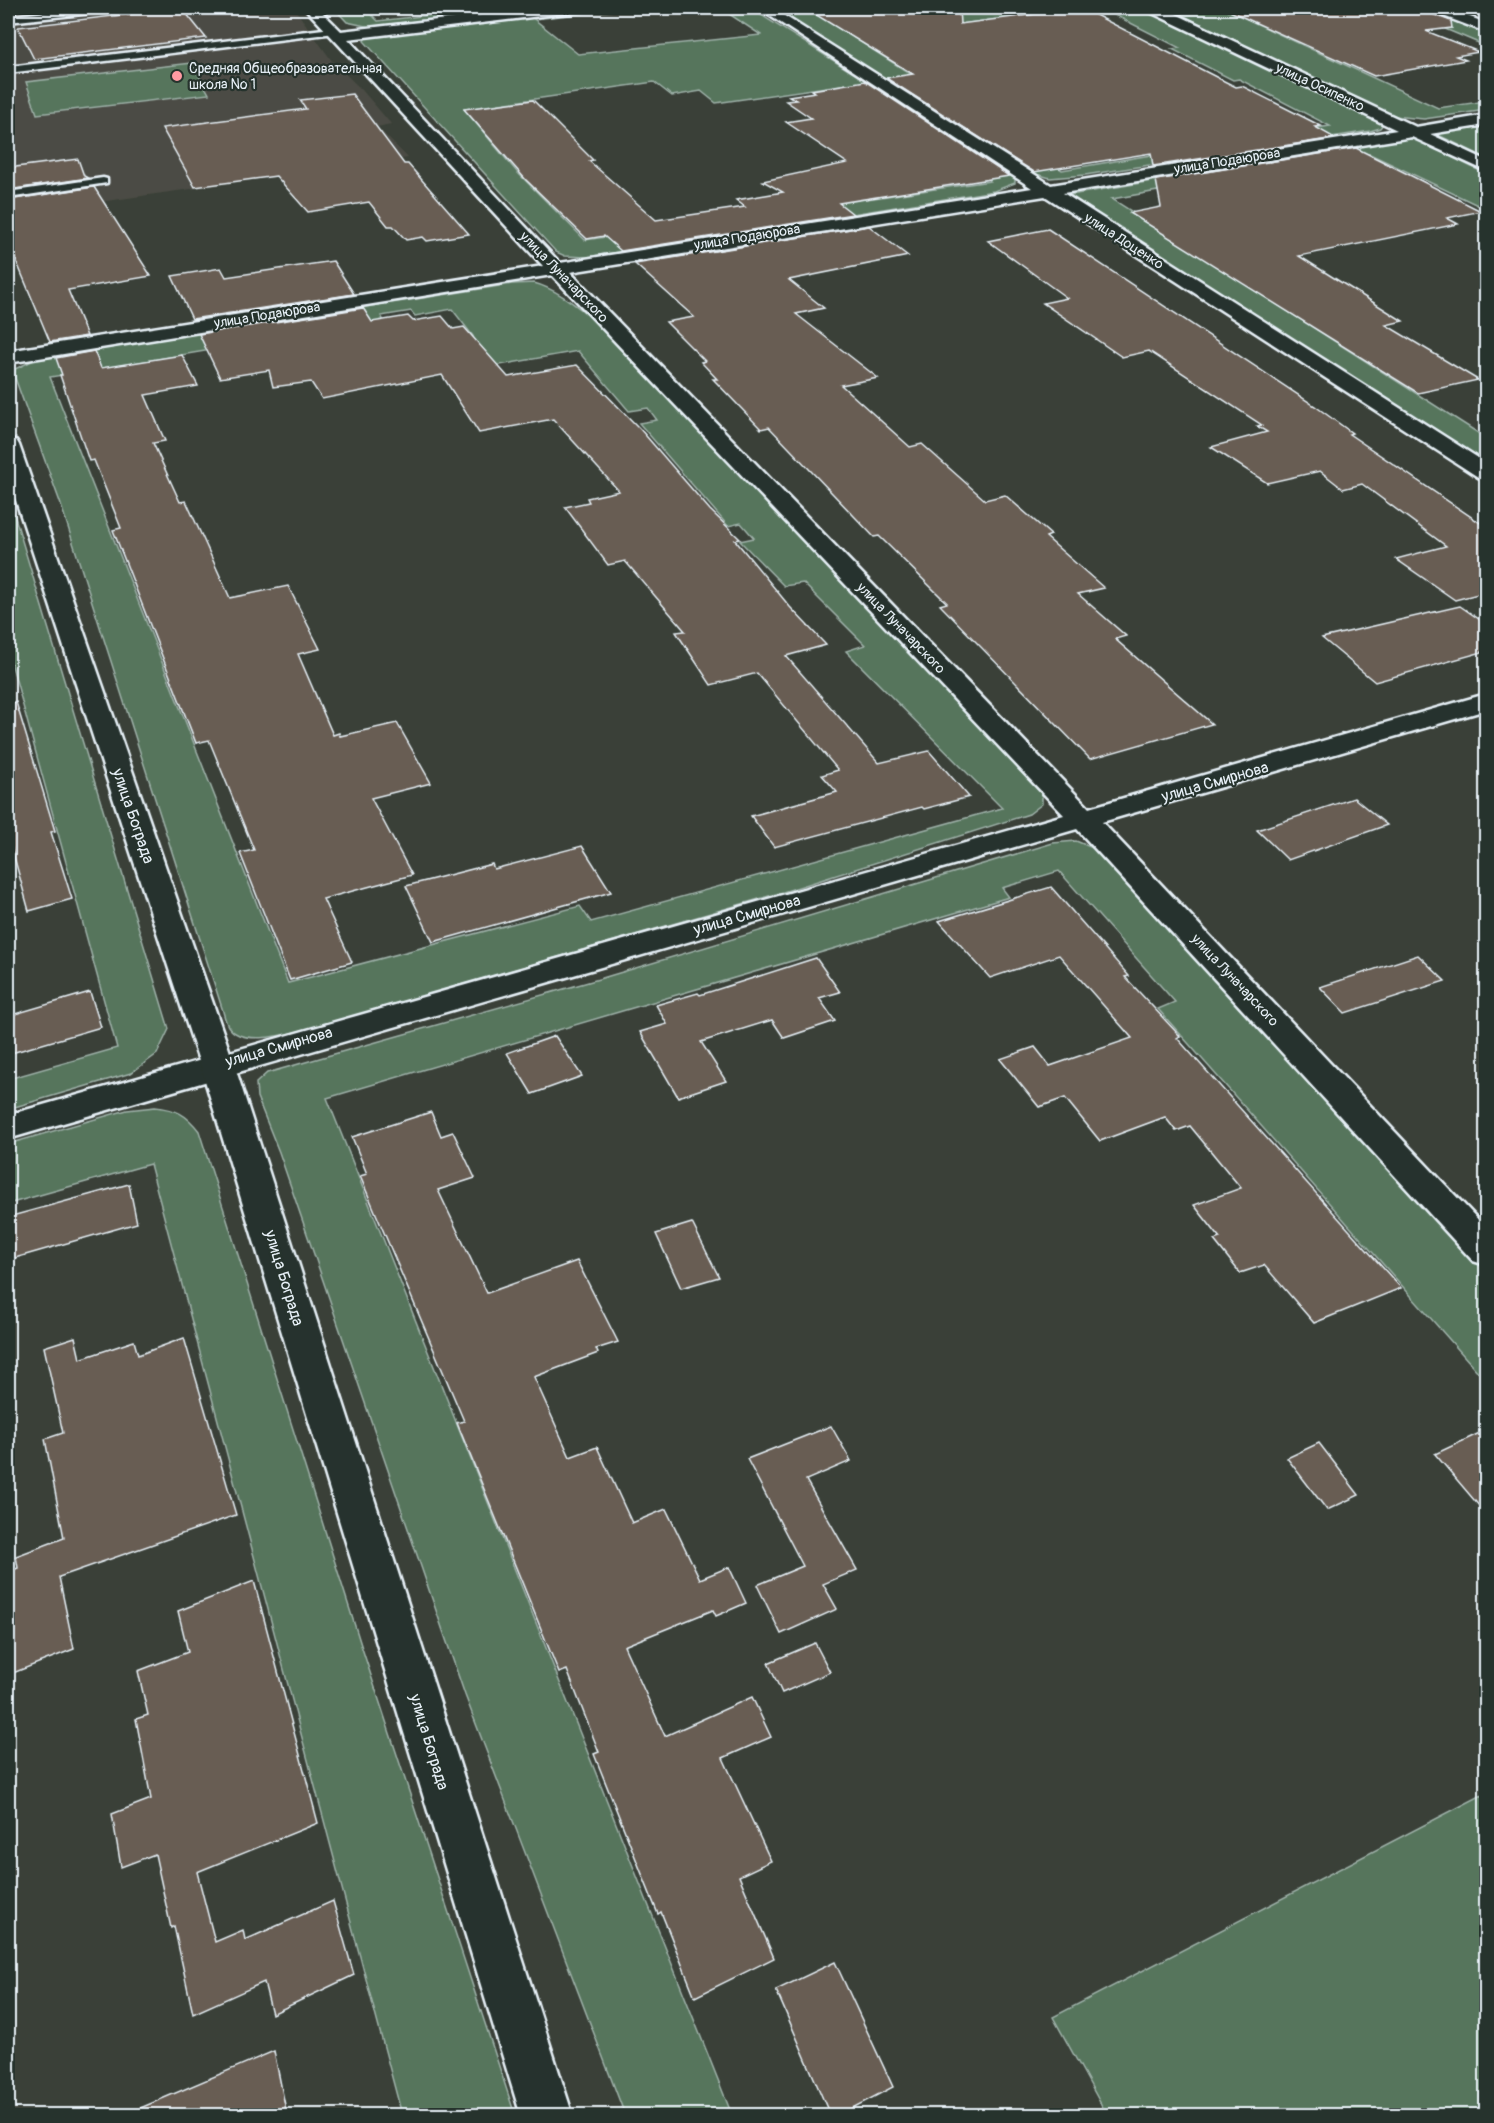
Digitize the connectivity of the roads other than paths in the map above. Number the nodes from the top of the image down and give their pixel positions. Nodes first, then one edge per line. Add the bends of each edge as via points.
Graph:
1 (111, 8) edge
2 (311, 8) edge
3 (573, 8) edge
4 (764, 8) edge
5 (1153, 8) edge
6 (1435, 8) edge
7 (8, 19) edge
8 (1486, 28) edge
9 (334, 33) junction
10 (8, 70) edge
11 (1486, 120) edge
12 (1414, 132) junction
13 (1486, 166) edge
14 (104, 181) dead end
15 (1043, 189) junction
16 (8, 195) edge
17 (555, 268) junction
18 (8, 357) edge
19 (8, 445) edge
20 (1486, 472) edge
21 (1486, 702) edge
22 (1085, 820) junction
23 (217, 1064) junction
24 (8, 1127) edge
25 (1486, 1251) edge
26 (547, 2115) edge

1 - 7 lane
2 - 9 street, улица Луначарского
3 - 9 street
4 - 15 street, улица Доценко
5 - 12 street, улица Осипенко
6 - 8 street
9 - 10 lane
9 - 17 street, улица Луначарского
11 - 12 street, улица Подаюрова
12 - 13 street, улица Осипенко
12 - 15 street, улица Подаюрова
14 - 16 lane
15 - 17 street, улица Подаюрова
15 - 20 street, улица Доценко
17 - 18 street, улица Подаюрова
17 - 22 street, улица Луначарского
19 - 23 street, улица Бограда
21 - 22 street, улица Смирнова
22 - 23 street, улица Смирнова
22 - 25 street, улица Луначарского
23 - 24 street, улица Смирнова
23 - 26 street, улица Бограда

